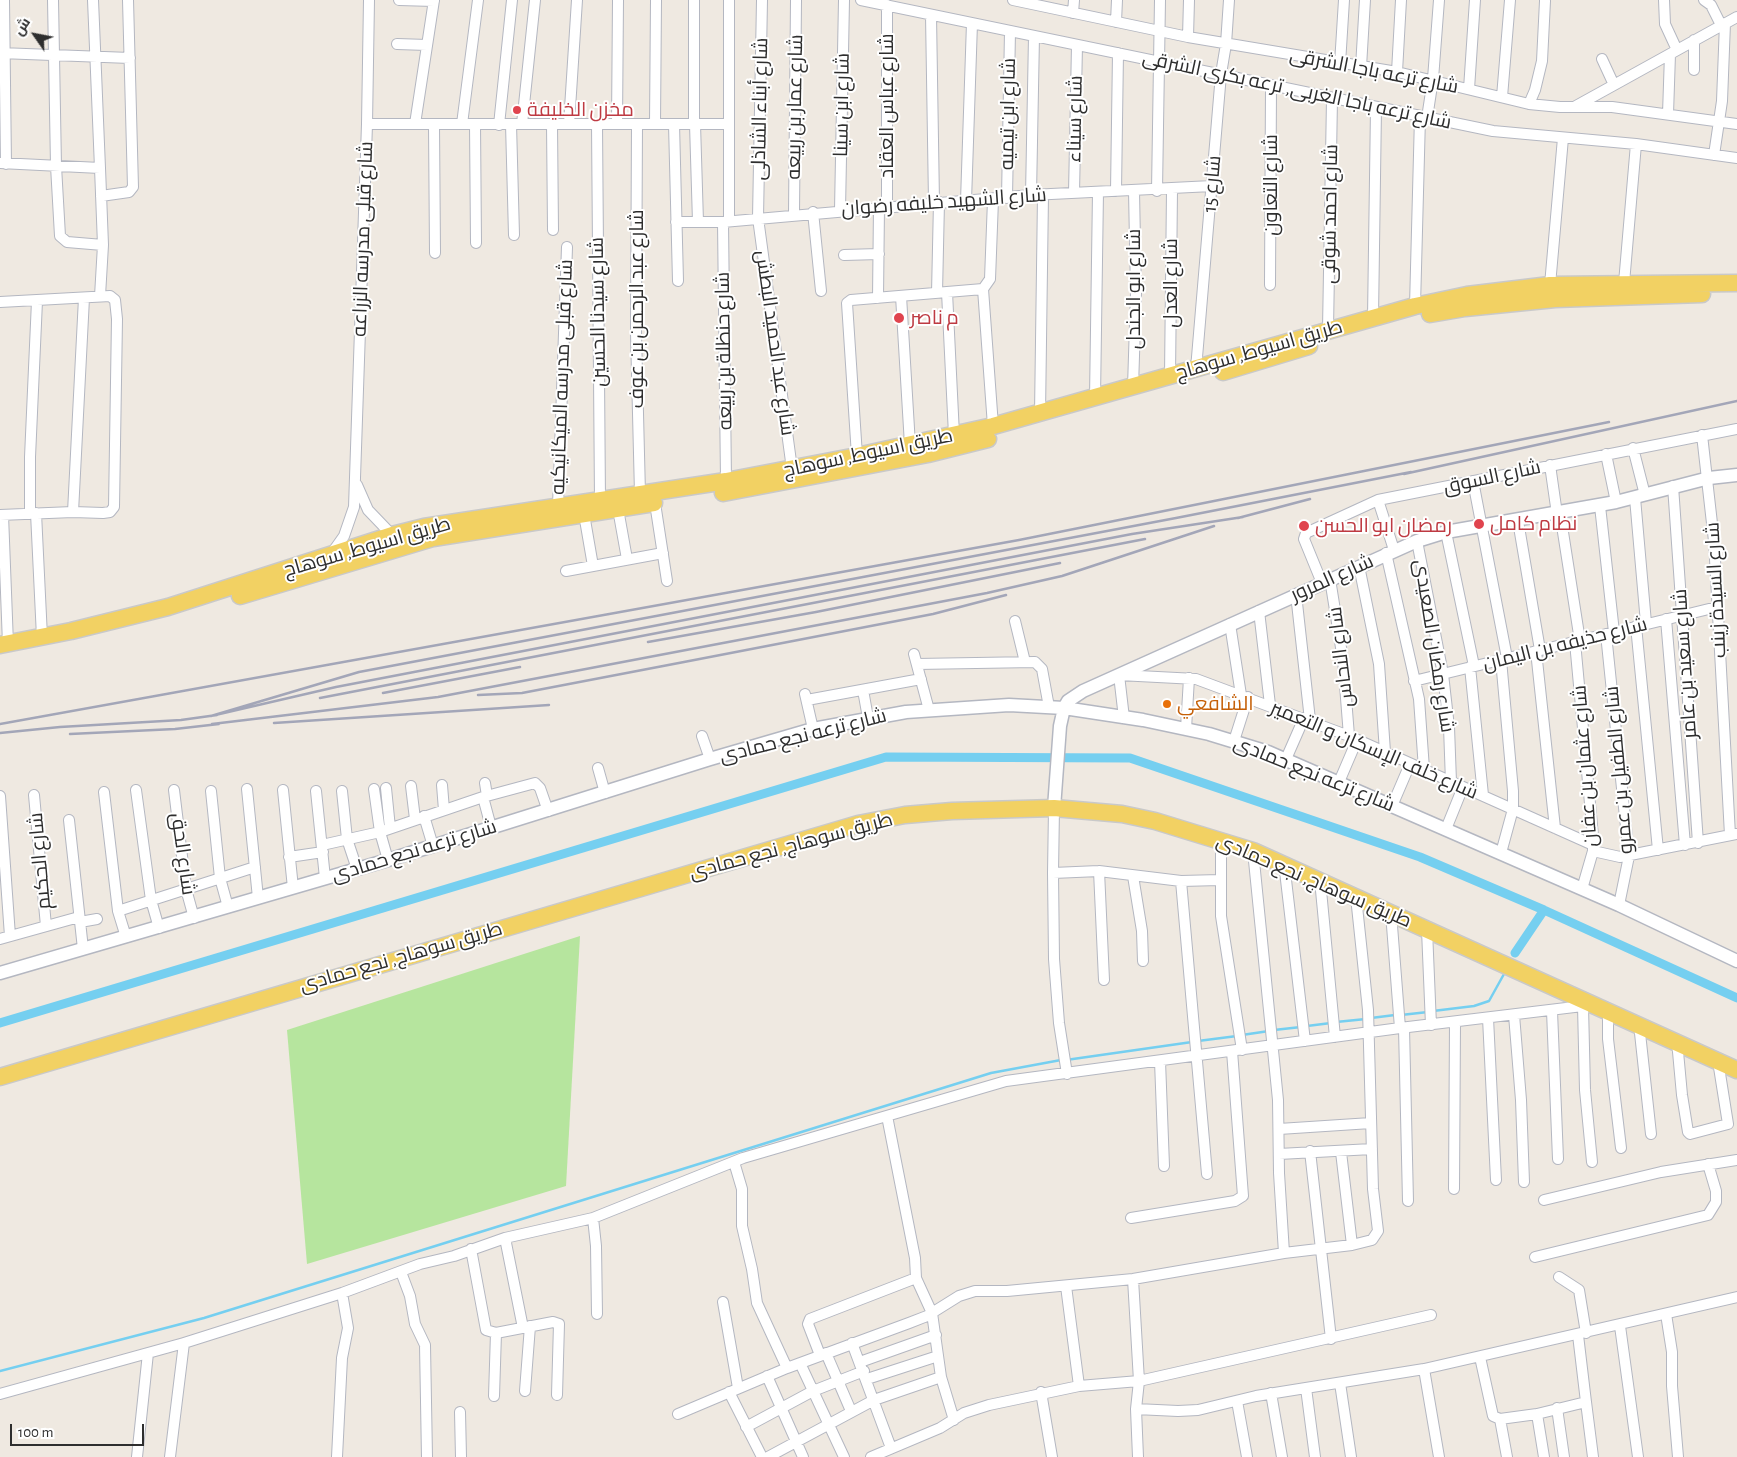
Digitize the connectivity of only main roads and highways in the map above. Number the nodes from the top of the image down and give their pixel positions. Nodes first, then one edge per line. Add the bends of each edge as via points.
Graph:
1 (1737, 283) edge
2 (1540, 291) junction
3 (1737, 294) edge
4 (1505, 297) junction
5 (1285, 347) junction
6 (927, 447) junction
7 (393, 542) junction
8 (3, 648) edge
9 (1737, 1070) edge
10 (0, 1077) edge

1 - 2 main road, طريق اسيوط, سوهاج via 1624,283
2 - 3 main road, طريق اسيوط, سوهاج via 1614,296
2 - 4 main road, طريق اسيوط, سوهاج
4 - 5 main road, طريق اسيوط, سوهاج
4 - 5 main road, طريق اسيوط, سوهاج via 1415,306 1328,329
5 - 6 main road, طريق اسيوط, سوهاج via 1196,368 1040,414 954,435
5 - 6 main road, طريق اسيوط, سوهاج via 1064,419
6 - 7 main road, طريق اسيوط, سوهاج via 763,486
6 - 7 main road, طريق اسيوط, سوهاج via 910,445 726,481 455,521
7 - 8 main road, طريق اسيوط, سوهاج via 331,555 176,605
7 - 8 main road, طريق اسيوط, سوهاج via 151,623
9 - 10 main road, طريق سوهاج, نجع حمادى via 1254,851 1155,821 1105,812 1054,808 952,811 858,824

